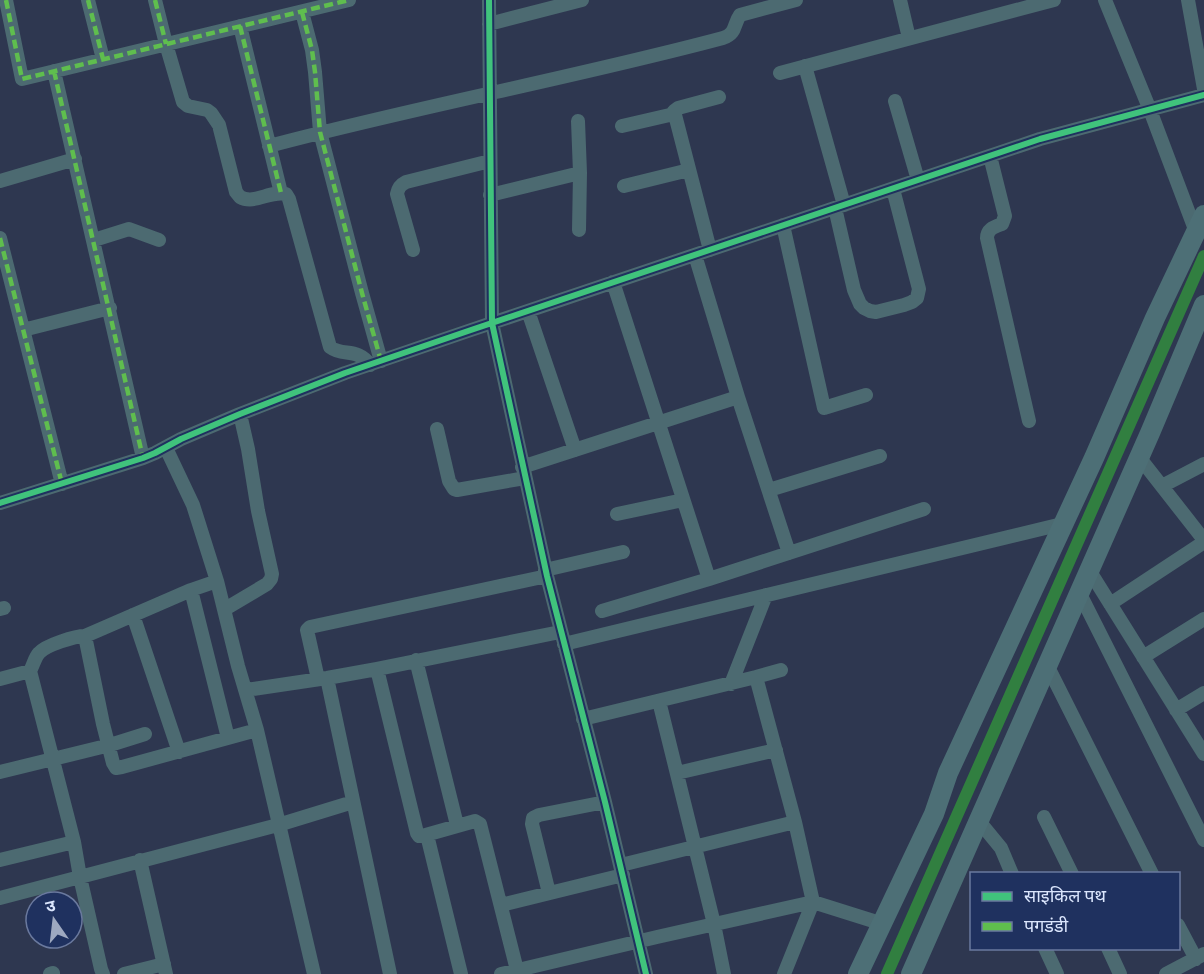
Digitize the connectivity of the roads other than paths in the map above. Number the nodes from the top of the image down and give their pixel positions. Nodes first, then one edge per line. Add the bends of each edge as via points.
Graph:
1 (6, 0) edge
2 (88, 0) edge
3 (155, 0) edge
4 (349, 0) edge
5 (489, 0) edge
6 (582, 0) edge
7 (796, 0) edge
8 (900, 0) edge
9 (1054, 0) edge
10 (1105, 0) edge
11 (1188, 0) edge
12 (744, 7) edge
13 (302, 12) junction
14 (489, 24) junction
15 (240, 26) junction
16 (909, 38) junction
17 (166, 44) junction
18 (103, 59) junction
19 (806, 66) junction
20 (54, 71) junction
21 (780, 73) dead end
22 (1204, 89) edge
23 (489, 93) junction
24 (1204, 95) edge
25 (719, 97) dead end
26 (895, 101) dead end
27 (1150, 110) junction
28 (674, 114) junction
29 (578, 121) dead end
30 (622, 126) dead end
31 (320, 132) junction
32 (269, 146) junction
33 (990, 156) junction
34 (75, 159) junction
35 (490, 161) junction
36 (689, 170) junction
37 (580, 173) junction
38 (918, 180) junction
39 (0, 181) edge
40 (624, 186) dead end
41 (893, 189) junction
42 (281, 193) junction
43 (490, 195) junction
44 (840, 206) junction
45 (1200, 224) edge
46 (783, 225) junction
47 (579, 230) dead end
48 (0, 238) edge
49 (94, 240) junction
50 (159, 240) dead end
51 (413, 250) dead end
52 (710, 250) junction
53 (2, 254) edge
54 (695, 255) junction
55 (613, 282) junction
56 (1204, 305) edge
57 (110, 308) junction
58 (528, 311) junction
59 (492, 323) junction
60 (23, 330) junction
61 (376, 363) junction
62 (866, 395) dead end
63 (738, 397) junction
64 (240, 414) junction
65 (1029, 421) dead end
66 (658, 423) junction
67 (437, 429) dead end
68 (166, 448) junction
69 (575, 450) junction
70 (880, 456) dead end
71 (1139, 457) junction
72 (143, 458) junction
73 (1204, 464) edge
74 (523, 473) junction
75 (62, 484) junction
76 (1162, 486) junction
77 (769, 490) junction
78 (683, 500) junction
79 (0, 503) edge
80 (924, 509) dead end
81 (617, 514) dead end
82 (1062, 524) junction
83 (1204, 541) edge
84 (623, 552) dead end
85 (789, 553) junction
86 (1089, 570) junction
87 (546, 573) junction
88 (709, 579) junction
89 (217, 581) junction
90 (191, 590) junction
91 (1079, 592) junction
92 (765, 595) junction
93 (1110, 604) junction
94 (225, 609) junction
95 (602, 610) dead end
96 (133, 615) junction
97 (1204, 619) edge
98 (86, 636) junction
99 (562, 638) junction
100 (1143, 657) junction
101 (416, 660) junction
102 (1047, 665) junction
103 (377, 669) junction
104 (781, 670) dead end
105 (30, 671) junction
106 (756, 677) junction
107 (0, 679) edge
108 (322, 679) junction
109 (730, 684) junction
110 (246, 690) junction
111 (1204, 693) edge
112 (659, 701) junction
113 (1176, 710) junction
114 (583, 719) junction
115 (257, 730) junction
116 (145, 734) dead end
117 (228, 738) junction
118 (110, 745) junction
119 (776, 750) junction
120 (179, 752) junction
121 (1204, 754) edge
122 (54, 759) junction
123 (0, 772) edge
124 (677, 773) junction
125 (353, 802) junction
126 (605, 802) junction
127 (1044, 817) dead end
128 (978, 820) junction
129 (795, 822) junction
130 (278, 825) junction
131 (457, 825) junction
132 (427, 835) junction
133 (1204, 840) edge
134 (74, 842) junction
135 (695, 847) junction
136 (0, 860) edge
137 (140, 860) junction
138 (622, 870) junction
139 (1012, 872) edge
140 (1072, 872) edge
141 (1151, 872) edge
142 (80, 877) junction
143 (549, 893) junction
144 (0, 898) edge
145 (813, 902) junction
146 (501, 905) junction
147 (714, 924) junction
148 (883, 924) junction
149 (1180, 926) edge
150 (638, 942) junction
151 (1051, 950) edge
152 (1109, 950) edge
153 (1200, 956) edge
154 (165, 969) edge
155 (1185, 970) edge
156 (518, 973) edge
157 (103, 974) edge
158 (124, 974) edge
159 (314, 974) edge
160 (390, 974) edge
161 (461, 974) edge
162 (501, 974) edge
163 (646, 974) edge
164 (724, 974) edge
165 (784, 974) edge
166 (858, 974) edge
167 (911, 974) edge
168 (1057, 974) edge
169 (1120, 974) edge
170 (1166, 974) edge

1 - 20 street via 22,79
2 - 18 street
3 - 17 street
4 - 13 street
5 - 14 street
6 - 14 street
7 - 12 street
8 - 16 street
9 - 16 street
10 - 27 street
11 - 22 street
12 - 23 street via 733,31 723,38
13 - 15 street
13 - 31 street via 312,50
14 - 23 street
15 - 17 street
15 - 32 street
16 - 19 street
17 - 18 street
17 - 42 street via 183,102 211,113 219,125 236,192 250,200
18 - 20 street
19 - 21 street
19 - 44 street
20 - 34 street
23 - 31 street
23 - 35 street
24 - 27 street
25 - 28 street via 678,108
26 - 38 street
27 - 33 street
27 - 45 street
28 - 30 street
28 - 36 street
29 - 37 street
31 - 32 street
31 - 61 street
32 - 42 street
33 - 38 street
33 - 65 street via 1005,216 1002,224 987,233 987,238
34 - 39 street
34 - 49 street
35 - 43 street
35 - 51 street via 401,185 397,194
36 - 40 street
36 - 52 street
37 - 43 street
37 - 47 street
38 - 41 street
41 - 44 street
41 - 44 street via 919,289 916,298 904,305 876,312 860,304 854,290
42 - 61 street via 289,199 330,347
43 - 59 street
44 - 46 street
45 - 82 street
46 - 52 street
46 - 62 street via 824,408
48 - 53 street
49 - 50 street via 129,229
49 - 57 street
52 - 54 street
53 - 60 street
54 - 55 street
54 - 63 street
55 - 58 street
55 - 66 street
56 - 71 street
57 - 60 street
57 - 72 street
58 - 59 street
58 - 69 street
59 - 61 street
59 - 74 street
60 - 75 street
61 - 64 street
63 - 66 street
63 - 77 street
64 - 68 street
64 - 94 street via 272,574 267,584
66 - 69 street
66 - 78 street
67 - 74 street via 454,489
68 - 72 street
68 - 89 street via 193,506
69 - 74 street
70 - 77 street
71 - 76 street
71 - 86 street
72 - 75 street
73 - 76 street
74 - 87 street
75 - 79 street
76 - 83 street
77 - 85 street
78 - 81 street
78 - 88 street
80 - 85 street
82 - 92 street
82 - 148 street
83 - 93 street
84 - 87 street
85 - 88 street
86 - 91 street
86 - 93 street
87 - 99 street
87 - 108 street via 310,627 307,630
88 - 95 street
89 - 90 street
89 - 94 street
90 - 96 street
90 - 117 street
91 - 102 street
91 - 133 street
92 - 99 street
92 - 109 street
93 - 100 street
94 - 110 street
96 - 98 street
96 - 120 street
97 - 100 street
98 - 105 street via 45,648
98 - 118 street
99 - 101 street
99 - 114 street
100 - 113 street
101 - 103 street
101 - 131 street
102 - 128 street
102 - 141 street
103 - 108 street
103 - 132 street via 417,833
104 - 106 street
105 - 107 street
105 - 122 street
106 - 109 street
106 - 119 street
108 - 110 street
108 - 125 street
109 - 112 street
110 - 115 street
111 - 113 street
112 - 114 street
112 - 124 street
113 - 121 street
114 - 126 street
115 - 117 street
115 - 130 street
116 - 118 street
117 - 120 street
118 - 120 street via 116,768
118 - 122 street
119 - 124 street
119 - 129 street
122 - 123 street
122 - 134 street
124 - 135 street
125 - 130 street
125 - 160 street
126 - 138 street
126 - 143 street via 533,818
127 - 140 street
128 - 139 street via 1001,848
128 - 167 street
129 - 135 street
129 - 145 street
130 - 137 street
130 - 159 street
131 - 132 street
131 - 146 street via 474,821 480,824
132 - 161 street
134 - 136 street
134 - 142 street
135 - 138 street
135 - 147 street
137 - 142 street
137 - 154 street
138 - 143 street
138 - 150 street
142 - 144 street
142 - 157 street
143 - 146 street
145 - 147 street
145 - 148 street
145 - 165 street
146 - 156 street
147 - 150 street
147 - 164 street
148 - 166 street
149 - 153 street
150 - 156 street
150 - 163 street
151 - 168 street
152 - 169 street
153 - 155 street
154 - 158 street
155 - 170 street
156 - 162 street

